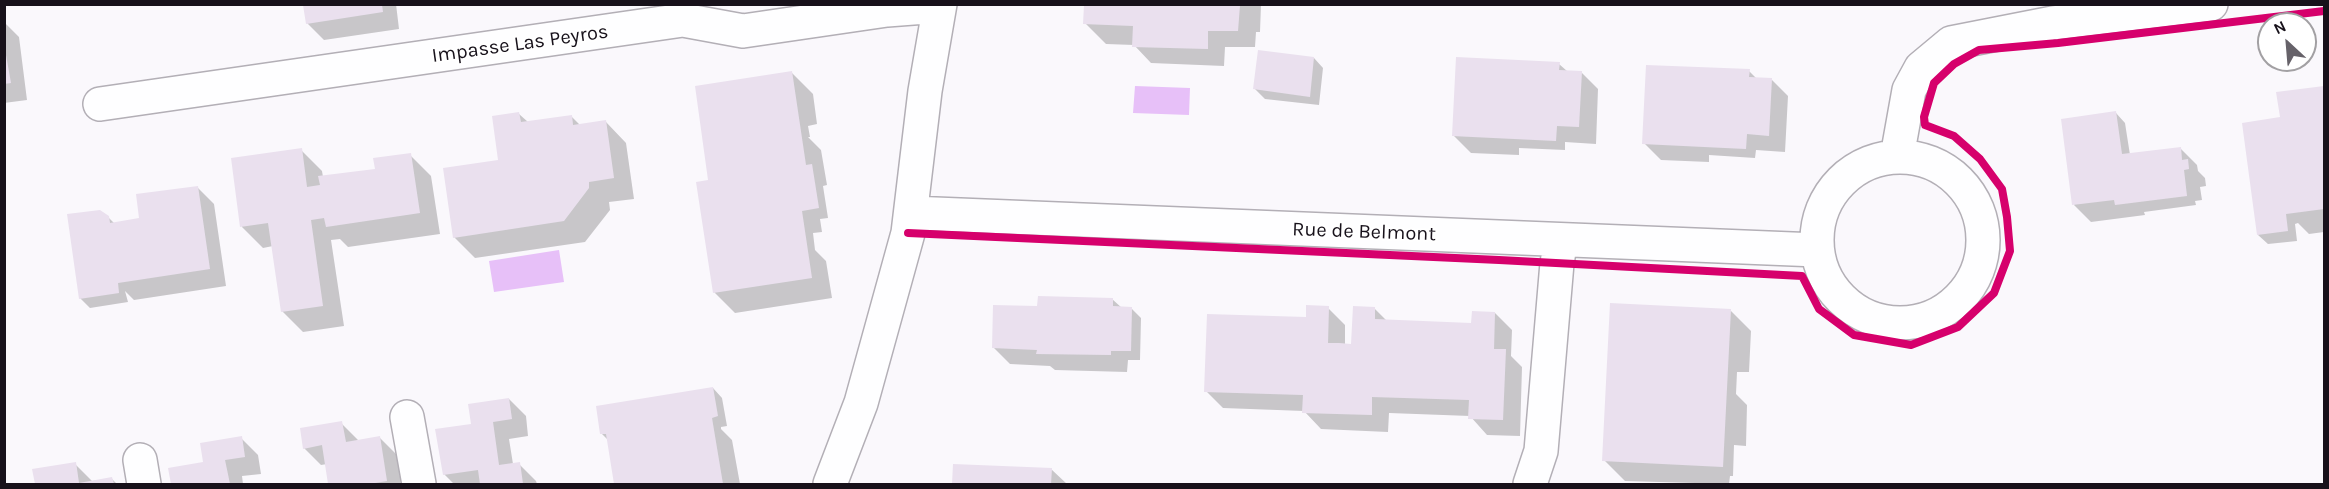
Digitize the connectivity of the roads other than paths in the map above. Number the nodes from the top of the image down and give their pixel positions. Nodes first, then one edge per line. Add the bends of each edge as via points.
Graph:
1 (2211, 4) edge
2 (940, 5) edge
3 (2054, 24) edge
4 (100, 104) dead end
5 (1897, 157) junction
6 (911, 213) junction
7 (1561, 240) junction
8 (1817, 250) junction
9 (407, 417) dead end
10 (419, 484) edge
11 (830, 484) edge
12 (1530, 484) edge

1 - 3 street
2 - 4 street, Impasse Las Peyros via 743,31 683,20
2 - 6 street
3 - 5 street via 1951,43 1921,68 1909,90
5 - 8 street via 1871,162 1835,188 1817,227
5 - 8 street via 1935,165 1953,175 1977,208 1984,238 1973,282 1940,314 1921,322 1884,323 1865,317 1836,295 1820,266
6 - 7 street, Rue de Belmont
6 - 11 street via 861,403
7 - 8 street, Rue de Belmont
7 - 12 street via 1541,451
9 - 10 street

